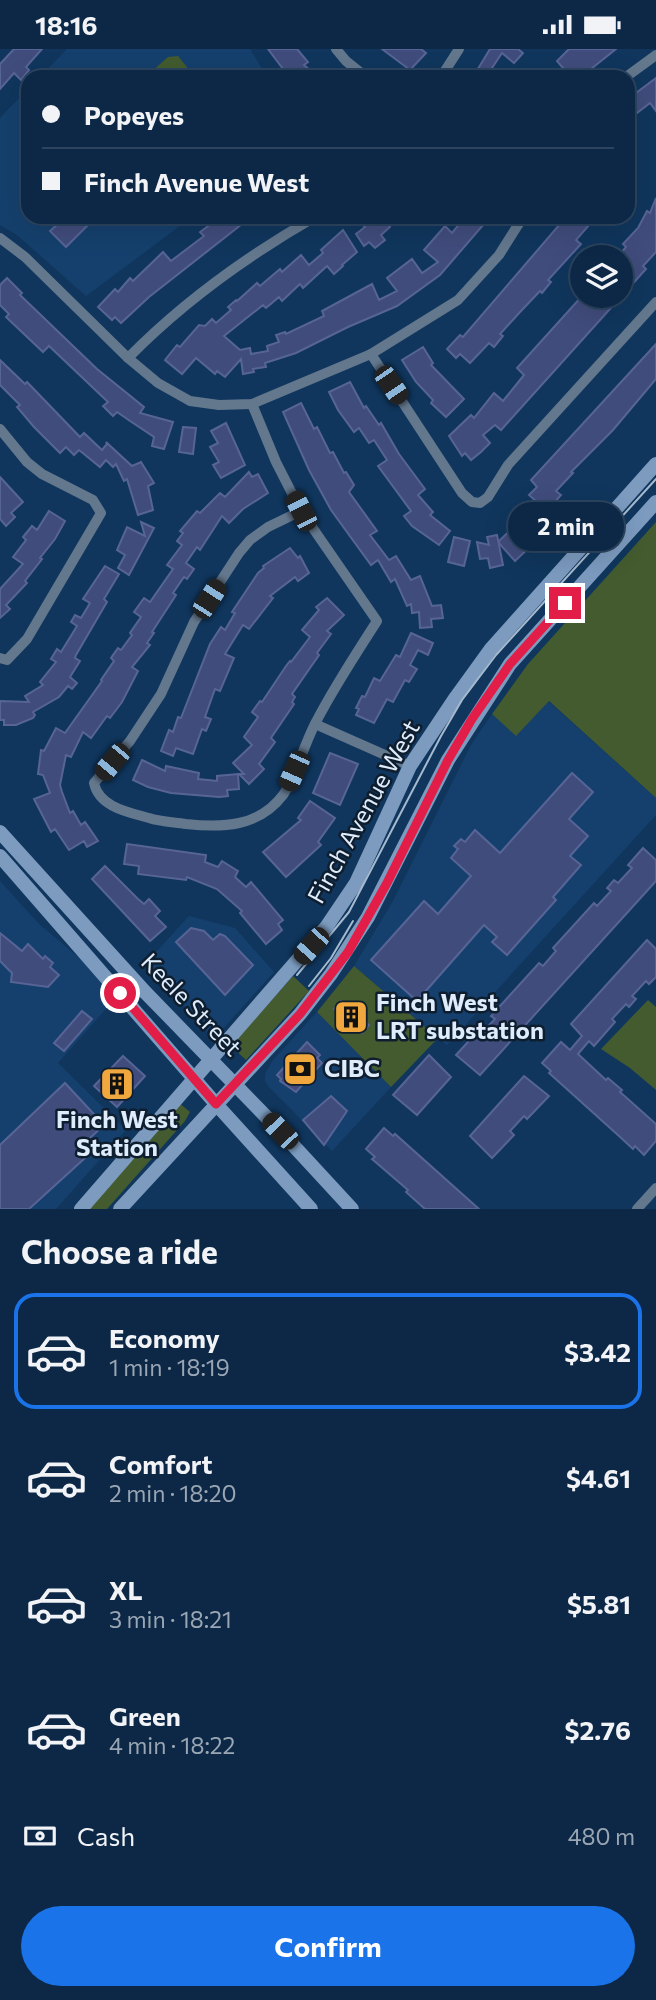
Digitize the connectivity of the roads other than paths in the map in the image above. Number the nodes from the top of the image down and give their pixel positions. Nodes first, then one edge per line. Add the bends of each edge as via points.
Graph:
1 (336, 49) edge
2 (459, 49) edge
3 (656, 55) edge
4 (357, 70) edge
5 (446, 70) edge
6 (635, 70) edge
7 (303, 224) edge
8 (519, 224) edge
9 (0, 238) edge
10 (656, 302) edge
11 (371, 354) junction
12 (128, 358) junction
13 (252, 404) junction
14 (0, 429) edge
15 (656, 464) edge
16 (656, 502) edge
17 (301, 511) junction
18 (0, 658) edge
19 (315, 724) junction
20 (411, 766) junction
21 (0, 832) edge
22 (0, 856) edge
23 (212, 1060) junction
24 (194, 1079) junction
25 (236, 1084) junction
26 (216, 1104) junction
27 (656, 1188) edge
28 (81, 1209) edge
29 (120, 1209) edge
30 (311, 1209) edge
31 (352, 1209) edge
32 (638, 1209) edge

1 - 4 street
2 - 5 street
3 - 6 street
7 - 12 street via 237,266 164,322
8 - 11 street via 499,255 458,300
9 - 12 street
10 - 11 street via 508,465 480,503 462,493
11 - 13 street
12 - 13 street via 190,401
13 - 17 street
14 - 18 street via 27,462 93,499 101,513 27,639 7,660
15 - 20 main road, Finch Avenue West via 490,650
16 - 25 main road, Finch Avenue West via 510,664 448,760 348,952 300,1014
17 - 19 street via 377,621
17 - 19 street via 268,527 239,553 194,622 161,694 130,741 94,783 96,793 103,801 157,821 230,826 251,821 284,795
19 - 20 street
20 - 23 main road, Finch Avenue West via 340,908
21 - 23 main road, Keele Street
22 - 24 main road, Keele Street
23 - 24 main road, Finch Avenue West
23 - 25 main road, Keele Street
24 - 26 main road, Keele Street
24 - 28 main road, Finch Avenue West
25 - 26 main road, Finch Avenue West
25 - 31 main road, Keele Street
26 - 29 main road, Finch Avenue West
26 - 30 main road, Keele Street
27 - 32 street

